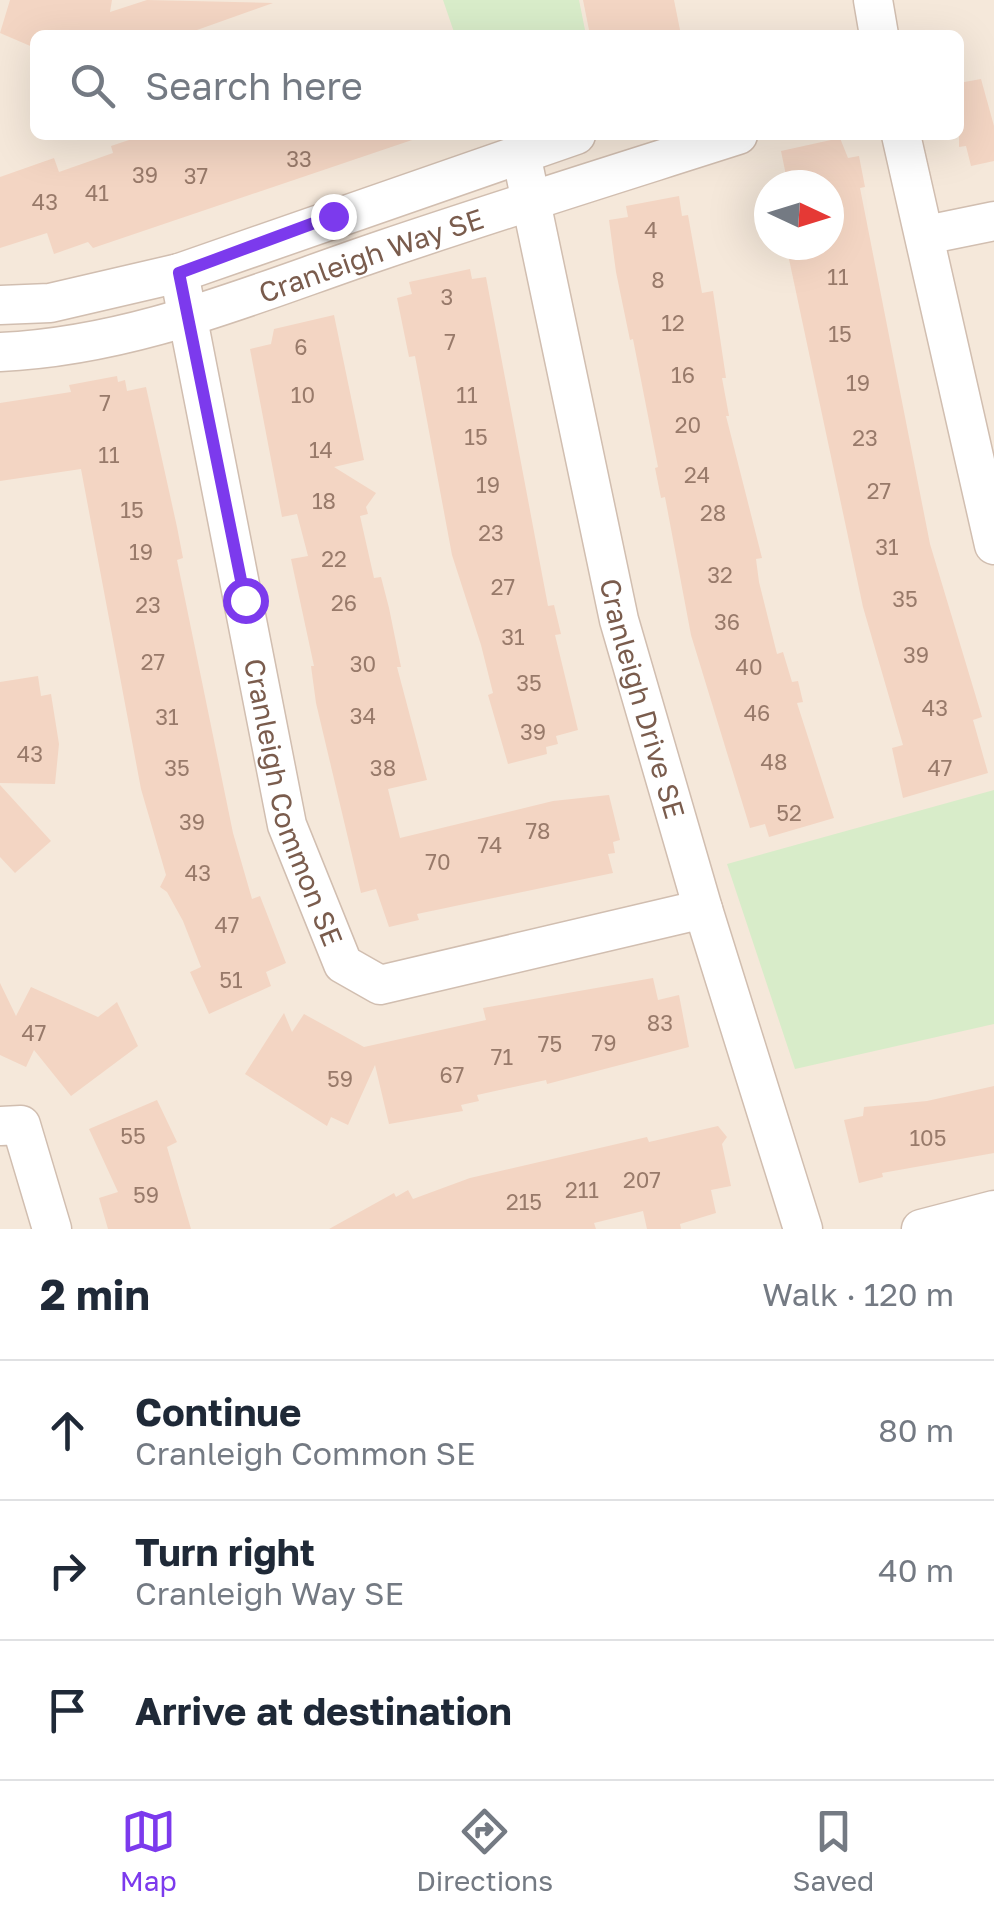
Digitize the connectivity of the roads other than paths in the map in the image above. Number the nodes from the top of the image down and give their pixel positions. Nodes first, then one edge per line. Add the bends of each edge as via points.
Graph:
1 (872, 0) edge
2 (877, 30) edge
3 (562, 140) edge
4 (723, 140) edge
5 (902, 140) edge
6 (521, 154) junction
7 (534, 201) junction
8 (994, 221) edge
9 (926, 235) junction
10 (179, 273) junction
11 (0, 305) edge
12 (189, 320) junction
13 (0, 352) edge
14 (994, 545) edge
15 (702, 908) junction
16 (0, 1126) edge
17 (994, 1210) edge
18 (52, 1229) edge
19 (803, 1229) edge
20 (922, 1229) edge

1 - 2 street
3 - 6 street, Cranleigh Way SE
4 - 7 street, Cranleigh Way SE
5 - 9 street
6 - 7 street, Cranleigh Drive SE
6 - 10 street, Cranleigh Way SE
7 - 12 street, Cranleigh Way SE
7 - 15 street, Cranleigh Drive SE via 619,620
8 - 9 street
9 - 14 street
10 - 11 street, Cranleigh Way SE via 50,303
10 - 12 street, Cranleigh Common SE
12 - 13 street, Cranleigh Way SE via 53,350
12 - 15 street, Cranleigh Common SE via 287,824 342,964 380,985
15 - 19 street, Cranleigh Drive SE
16 - 18 street via 21,1126
17 - 20 street

